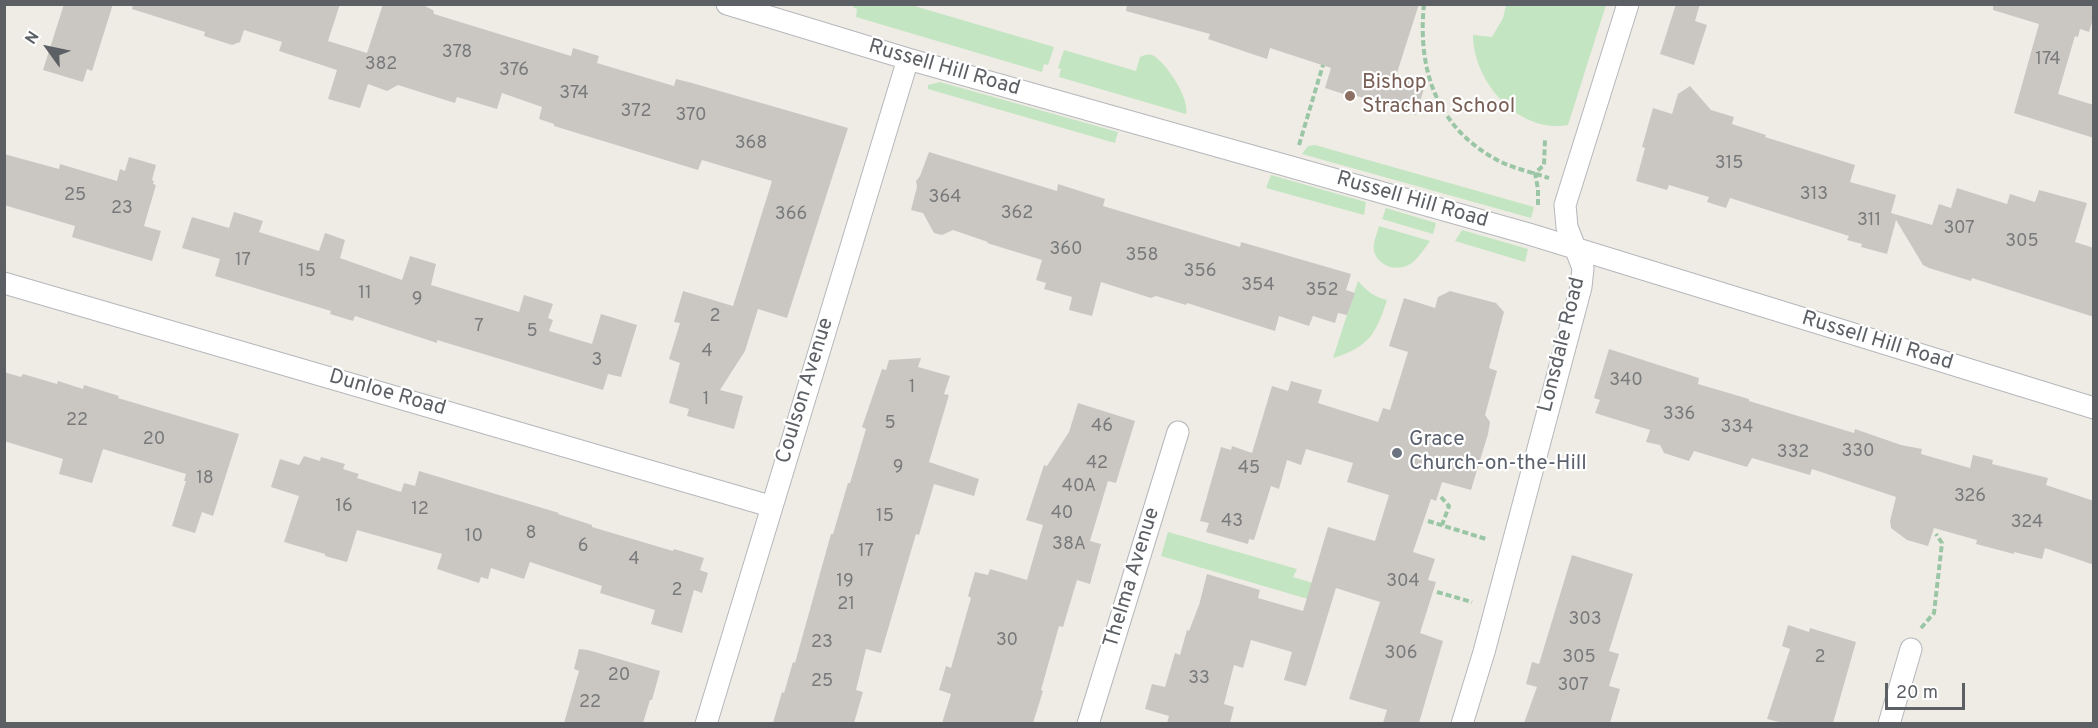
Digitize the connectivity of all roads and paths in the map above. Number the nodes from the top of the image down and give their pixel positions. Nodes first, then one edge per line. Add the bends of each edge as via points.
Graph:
1 (727, 4) edge
2 (1424, 4) edge
3 (1628, 4) edge
4 (908, 60) junction
5 (1323, 65) dead end
6 (1545, 140) dead end
7 (1298, 148) dead end
8 (1534, 173) junction
9 (1554, 179) dead end
10 (1538, 205) dead end
11 (1576, 249) junction
12 (4, 283) edge
13 (2094, 408) edge
14 (1178, 432) dead end
15 (1441, 497) dead end
16 (770, 506) junction
17 (1428, 521) dead end
18 (1442, 525) junction
19 (1936, 534) dead end
20 (1486, 539) dead end
21 (1437, 592) dead end
22 (1472, 602) dead end
23 (1911, 649) joint
24 (706, 723) edge
25 (1088, 723) edge
26 (1462, 723) edge
27 (1890, 723) edge

1 - 4 street, Russell Hill Road
2 - 8 path via 1421,34 1427,72 1448,118 1461,134 1488,154
3 - 11 street, Lonsdale Road via 1565,205 1567,227
4 - 11 street, Russell Hill Road
4 - 16 street, Coulson Avenue
5 - 7 path
6 - 8 path via 1544,165
8 - 9 path
8 - 10 path
11 - 13 street, Russell Hill Road
11 - 26 street, Lonsdale Road via 1582,268 1581,287
12 - 16 street, Dunloe Road
14 - 25 street, Thelma Avenue
15 - 18 path via 1449,506
16 - 24 street, Coulson Avenue
17 - 18 path
18 - 20 path
19 - 23 path via 1942,543 1934,613 1922,626
21 - 22 path
23 - 27 street

